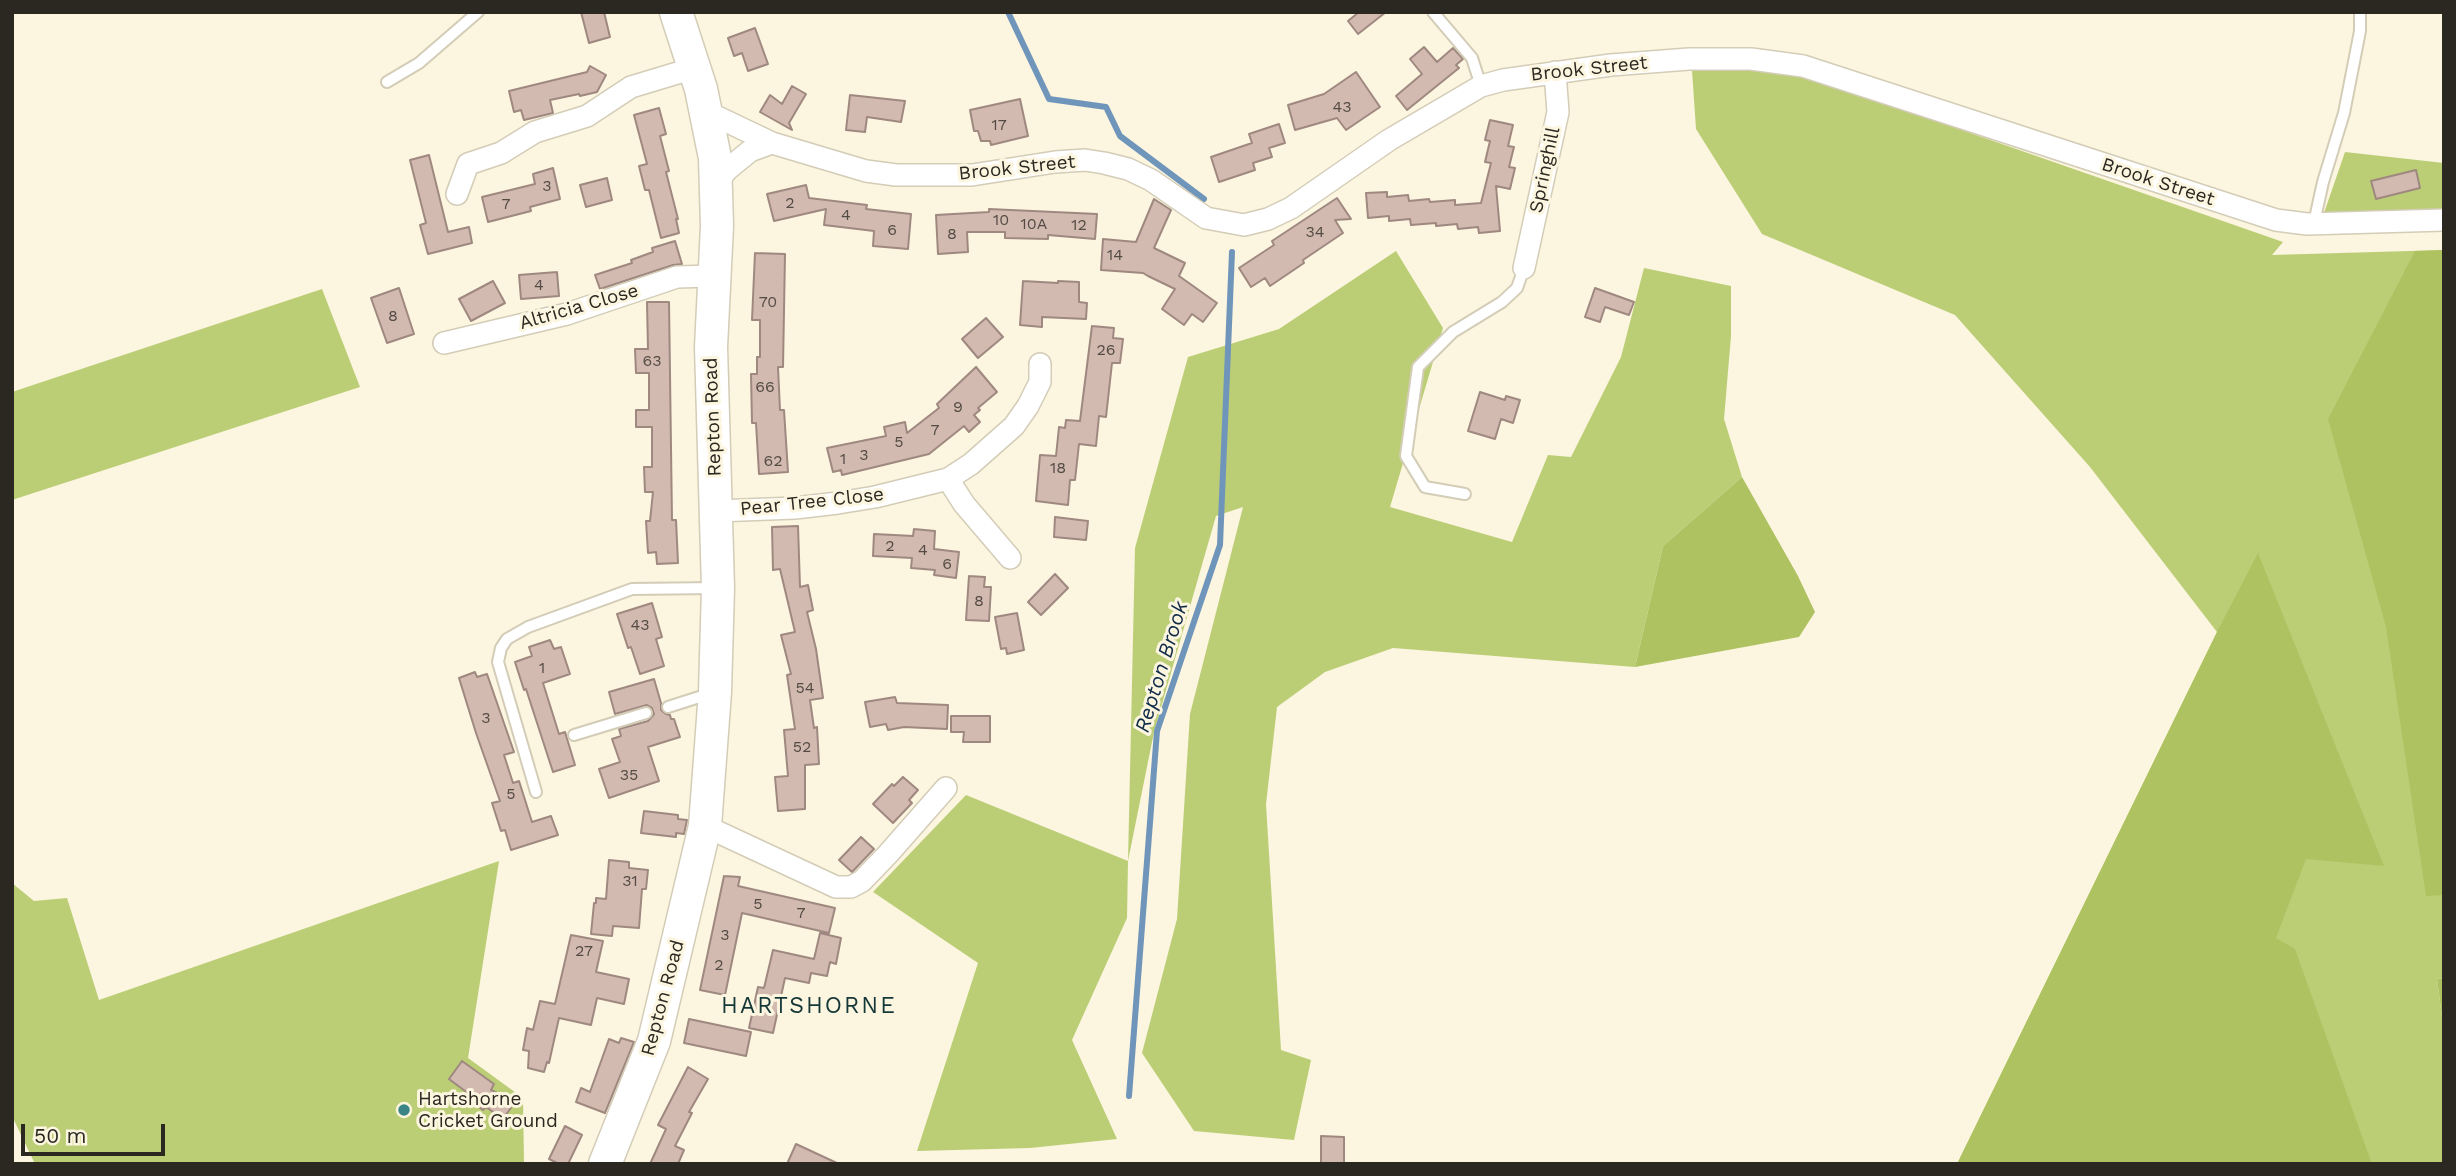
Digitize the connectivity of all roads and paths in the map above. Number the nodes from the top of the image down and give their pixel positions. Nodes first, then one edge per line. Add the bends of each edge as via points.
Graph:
1 (478, 12) edge
2 (676, 12) edge
3 (1433, 12) edge
4 (2361, 12) edge
5 (694, 68) junction
6 (1555, 72) junction
7 (387, 82) dead end
8 (1481, 86) junction
9 (707, 112) junction
10 (772, 143) junction
11 (716, 183) junction
12 (457, 194) dead end
13 (2444, 220) edge
14 (2314, 223) junction
15 (1524, 268) joint
16 (713, 276) junction
17 (444, 343) dead end
18 (1040, 364) dead end
19 (948, 479) junction
20 (1465, 494) dead end
21 (716, 511) junction
22 (1010, 558) dead end
23 (718, 587) junction
24 (715, 692) junction
25 (668, 707) dead end
26 (646, 713) dead end
27 (574, 735) dead end
28 (946, 788) dead end
29 (536, 792) dead end
30 (705, 826) junction
31 (605, 1164) edge

1 - 7 lane via 419,63
2 - 5 street, Repton Road
3 - 8 lane via 1472,58
4 - 14 lane via 2344,113
5 - 9 street, Repton Road
5 - 12 street via 631,87 587,117 535,132 501,153 468,164
6 - 8 street, Brook Street
6 - 14 street, Brook Street via 1689,59 1751,59 1802,66 2276,220
6 - 15 street, Springhill via 1558,112
8 - 10 street, Brook Street via 1389,139 1291,208 1244,225 1206,218 1151,180 1104,163 1085,160 972,175 896,176
9 - 10 street, Brook Street
9 - 11 street, Repton Road
10 - 11 street via 750,151
11 - 16 street, Repton Road
13 - 14 street, Brook Street
15 - 20 lane via 1517,288 1453,332 1418,367 1406,456 1425,487
16 - 17 street, Altricia Close via 677,277 567,314
16 - 21 street, Repton Road
18 - 19 street, Pear Tree Close via 1040,382 1014,426
19 - 21 street, Pear Tree Close via 838,503
19 - 22 street
21 - 23 street, Repton Road
23 - 24 street, Repton Road
23 - 29 lane via 632,589 507,639 498,662
24 - 25 lane
24 - 30 street, Repton Road
26 - 27 lane
28 - 30 street via 888,855 851,887 836,887
30 - 31 street, Repton Road via 654,1041

